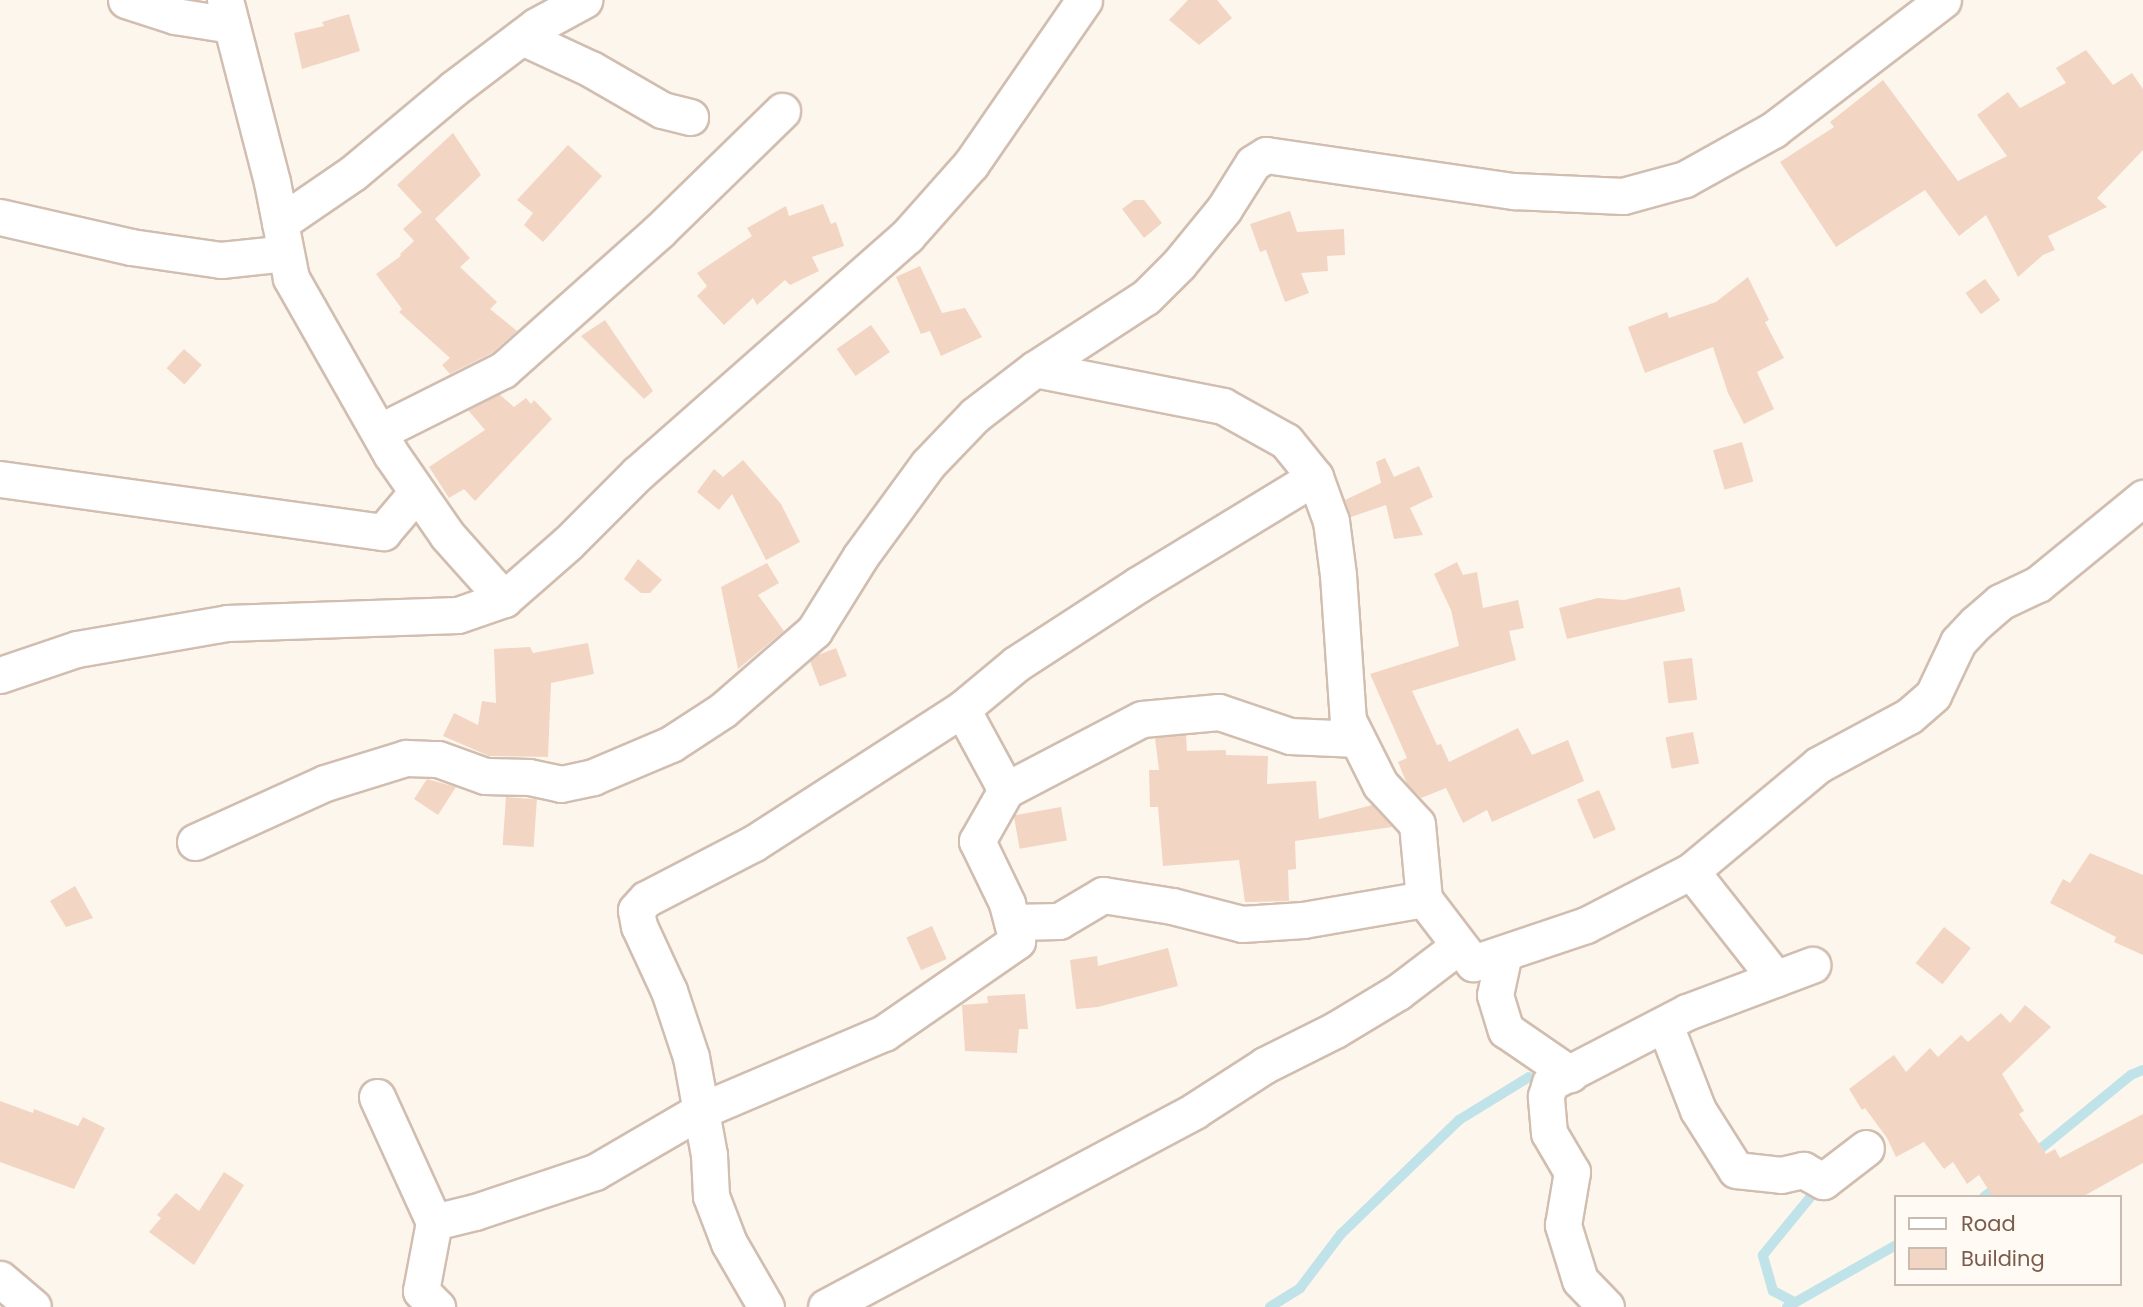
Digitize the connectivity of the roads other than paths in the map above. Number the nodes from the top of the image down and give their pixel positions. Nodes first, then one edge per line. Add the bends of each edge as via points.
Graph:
1 (126, 0) edge
2 (584, 0) edge
3 (1084, 0) edge
4 (1943, 0) edge
5 (230, 9) edge
6 (522, 37) junction
7 (782, 111) dead end
8 (691, 117) dead end
9 (0, 217) edge
10 (283, 238) junction
11 (1035, 369) junction
12 (379, 432) junction
13 (1315, 477) junction
14 (0, 480) edge
15 (417, 492) junction
16 (2143, 498) edge
17 (504, 599) junction
18 (0, 675) edge
19 (962, 709) junction
20 (1357, 740) junction
21 (1006, 790) junction
22 (195, 842) dead end
23 (1691, 870) junction
24 (1424, 899) junction
25 (1012, 922) junction
26 (1457, 947) junction
27 (1504, 953) junction
28 (1812, 965) dead end
29 (1776, 979) junction
30 (1665, 1025) junction
31 (1570, 1074) junction
32 (377, 1097) dead end
33 (700, 1111) junction
34 (1866, 1148) dead end
35 (434, 1222) junction
36 (0, 1279) edge
37 (33, 1307) edge
38 (438, 1307) edge
39 (766, 1307) edge
40 (826, 1307) edge
41 (1606, 1307) edge

1 - 5 street via 174,16
2 - 6 street
3 - 17 street via 971,164 907,236
4 - 11 street via 1773,130 1685,179 1623,196 1514,191 1266,155 1253,163 1224,209 1146,297
5 - 10 street
6 - 8 street via 591,69 662,110
6 - 10 street via 453,89
7 - 12 street via 659,231 503,370
9 - 10 street via 131,247 221,260
10 - 12 street via 290,278
11 - 13 street via 1223,406 1286,441
11 - 22 street via 975,415 929,464 860,557 814,631 723,710 671,744 593,777 561,784 485,776 438,759 406,758 325,783
12 - 15 street
13 - 19 street via 1016,664
13 - 20 street via 1331,521 1348,720
14 - 15 street via 383,533
15 - 17 street via 447,535
16 - 23 street via 2038,584 2000,602 1976,623 1958,642 1933,695 1909,716 1818,765
17 - 18 street via 458,615 227,623 77,649
19 - 21 street
19 - 33 street via 754,843 646,899 636,910 691,1057
20 - 21 street via 1290,736 1219,712 1142,719
20 - 24 street via 1380,784 1417,824
21 - 25 street via 977,841
23 - 27 street via 1587,925
23 - 29 street
24 - 25 street via 1303,920 1242,924 1103,895 1059,921
24 - 26 street
25 - 33 street via 1017,941 884,1033
26 - 27 street via 1472,963
26 - 40 street via 1398,992 1265,1065 1194,1111
27 - 31 street via 1495,995 1506,1030
28 - 29 street
29 - 30 street via 1687,1012
30 - 31 street
30 - 34 street via 1698,1110 1736,1170 1782,1175 1803,1170 1824,1181
31 - 41 street via 1550,1083 1546,1096 1549,1133 1572,1172 1563,1225 1580,1280
32 - 35 street
33 - 35 street via 595,1172
33 - 39 street via 711,1196 729,1244
35 - 38 street via 421,1291
36 - 37 street

